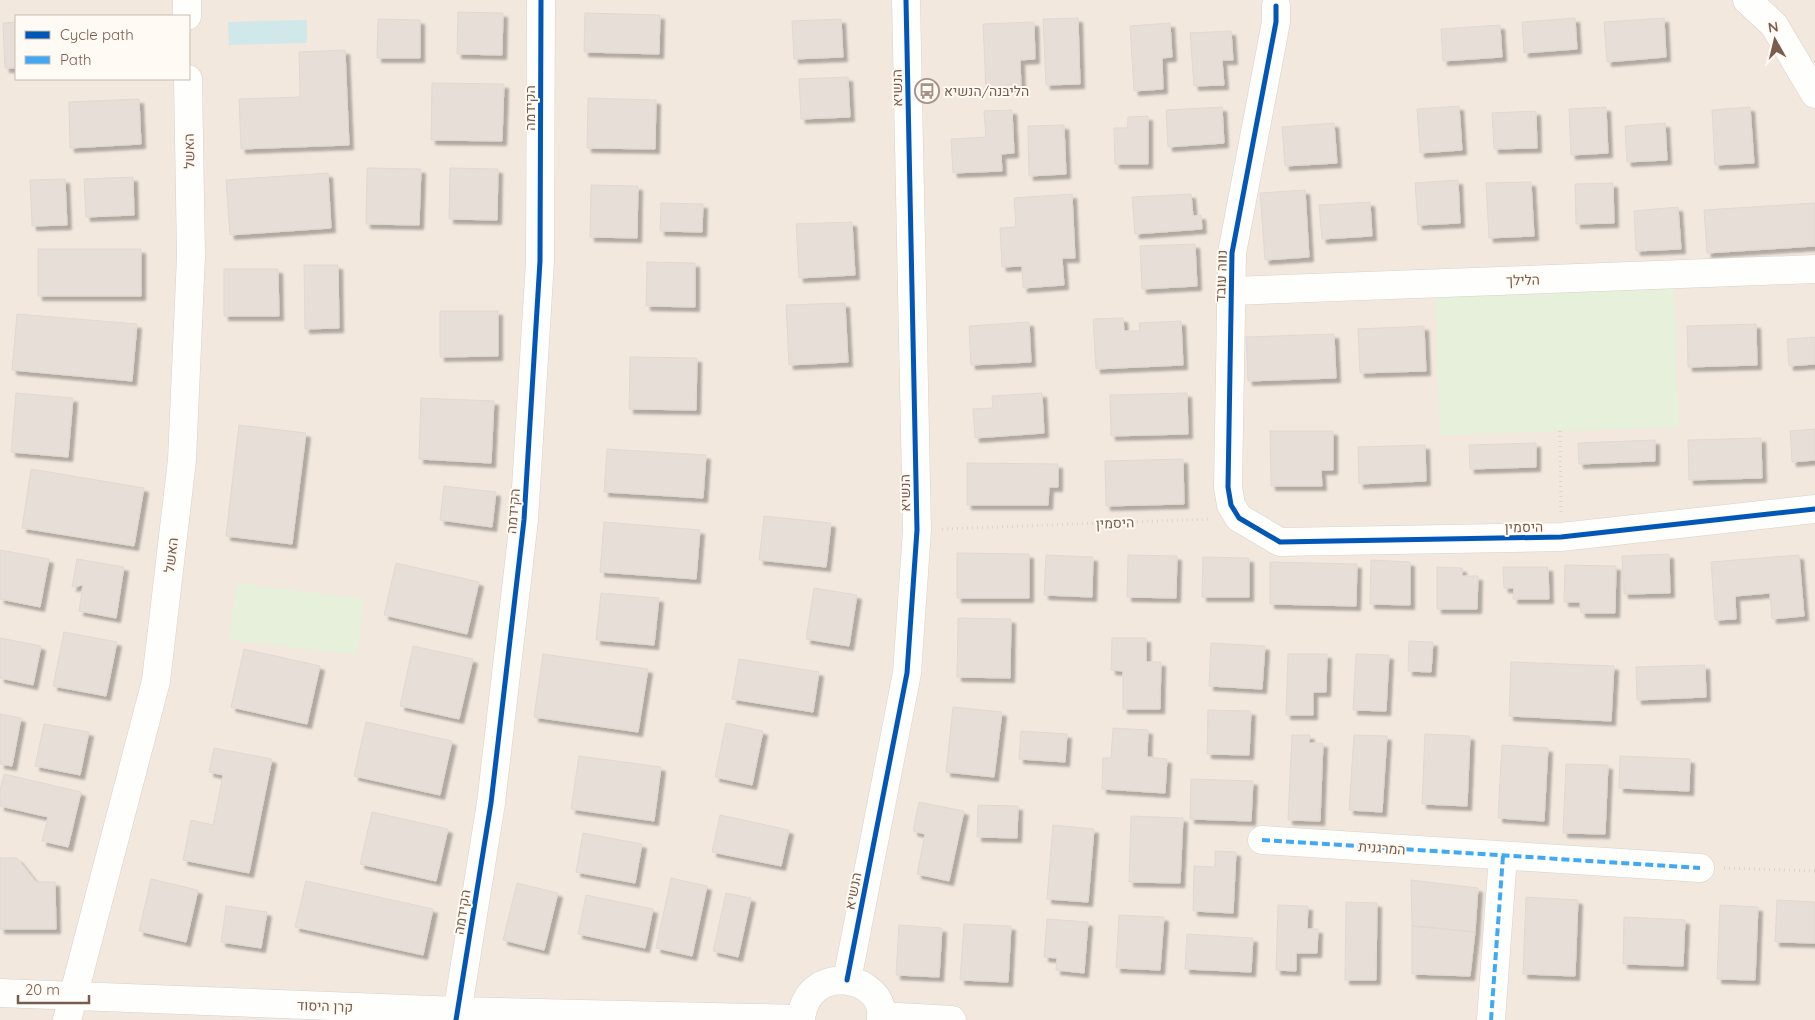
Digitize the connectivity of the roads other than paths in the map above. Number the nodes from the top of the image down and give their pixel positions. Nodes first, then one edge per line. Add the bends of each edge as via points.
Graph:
1 (187, 0) edge
2 (541, 0) edge
3 (906, 0) edge
4 (1747, 0) edge
5 (1274, 2) edge
6 (187, 15) edge
7 (188, 80) edge
8 (1815, 94) edge
9 (1815, 269) edge
10 (1231, 291) junction
11 (1815, 509) edge
12 (1239, 518) joint
13 (1262, 840) dead end
14 (1503, 856) junction
15 (1700, 868) road end
16 (847, 980) junction
17 (0, 993) edge
18 (70, 1008) edge
19 (457, 1016) edge
20 (881, 1018) edge
21 (801, 1019) edge
22 (952, 1020) edge
23 (1491, 1020) edge

1 - 6 street
2 - 19 street, הקידמה via 540,262 524,520 491,803
3 - 16 street, הנשיא via 917,530 907,673
4 - 8 street via 1774,25
5 - 10 street, נווה עובד via 1276,22 1232,253
7 - 18 street, האשל via 191,256 182,460 156,681
9 - 10 street, הלילך
10 - 12 street, נווה עובד via 1228,487 1231,505
11 - 12 street, היסמין via 1561,537 1280,542
13 - 14 street, המרגנית
14 - 15 street, המרגנית
14 - 23 street
16 - 20 street via 870,992 878,1003
16 - 21 street via 833,980 820,986 803,1007
17 - 18 street, קרן היסוד
18 - 19 street, קרן היסוד
19 - 21 street, קרן היסוד
20 - 22 street

